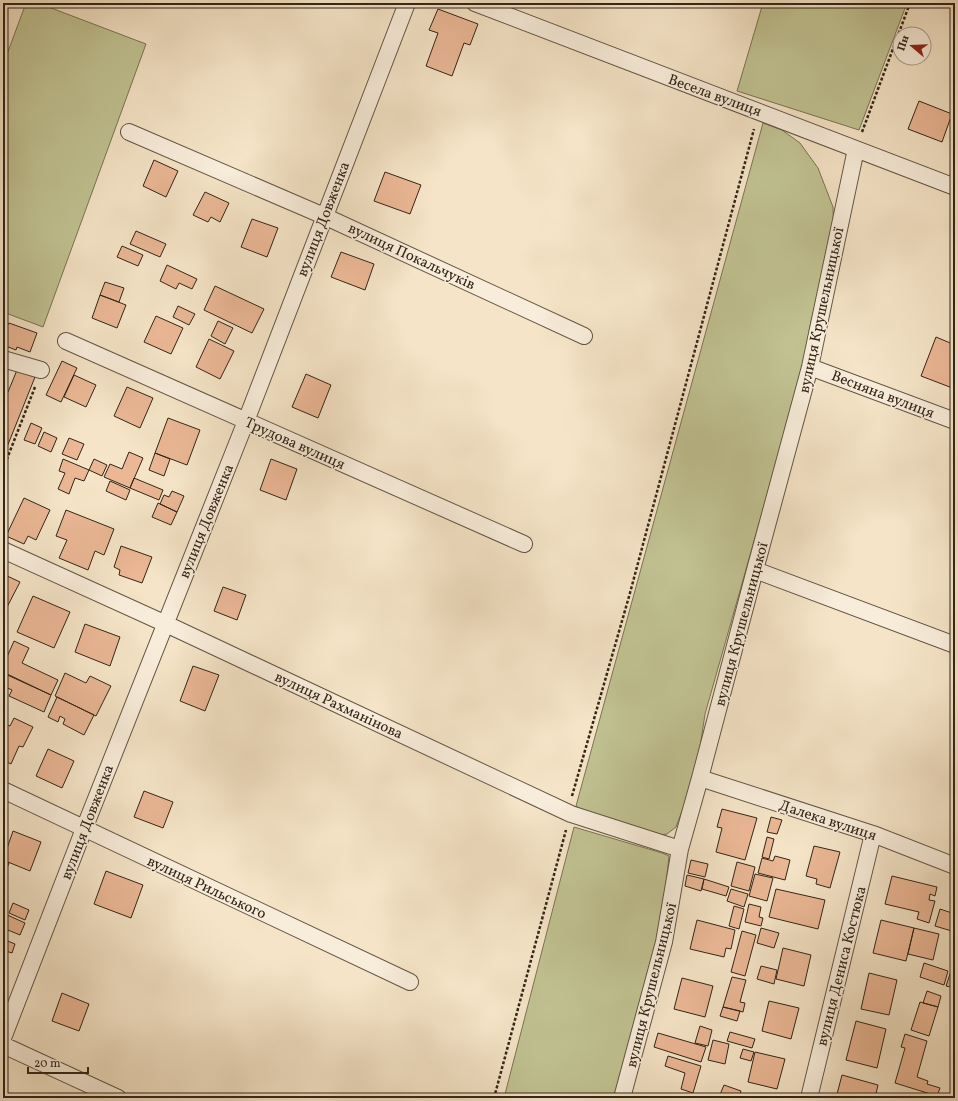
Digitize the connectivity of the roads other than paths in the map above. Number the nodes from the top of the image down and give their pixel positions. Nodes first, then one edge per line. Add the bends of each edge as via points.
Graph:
1 (407, 3) edge
2 (475, 3) edge
3 (129, 132) dead end
4 (856, 149) junction
5 (955, 186) edge
6 (324, 216) junction
7 (584, 336) dead end
8 (66, 341) dead end
9 (3, 359) edge
10 (810, 367) junction
11 (41, 370) road end
12 (955, 421) edge
13 (246, 422) junction
14 (524, 544) dead end
15 (3, 550) edge
16 (755, 570) junction
17 (166, 624) junction
18 (955, 645) edge
19 (700, 778) junction
20 (3, 790) edge
21 (84, 829) junction
22 (873, 834) junction
23 (680, 849) junction
24 (955, 866) edge
25 (410, 982) dead end
26 (3, 1038) edge
27 (3, 1045) edge
28 (118, 1098) edge
29 (622, 1098) edge
30 (809, 1098) edge

1 - 6 street, вулиця Довженка
2 - 4 street, Весела вулиця
3 - 6 street, вулиця Покальчуків
4 - 5 street, Весела вулиця
4 - 10 street, вулиця Крушельницької
6 - 7 street, вулиця Покальчуків
6 - 13 street, вулиця Довженка
8 - 13 street, Трудова вулиця
9 - 11 street
10 - 12 street, Весняна вулиця
10 - 16 street, вулиця Крушельницької
13 - 14 street, Трудова вулиця
13 - 17 street, вулиця Довженка
15 - 17 street, вулиця Рахманінова
16 - 18 street
16 - 19 street, вулиця Крушельницької
17 - 21 street, вулиця Довженка
17 - 23 street, вулиця Рахманінова via 571,814
19 - 22 street, Далека вулиця
19 - 23 street, вулиця Крушельницької
20 - 21 street, вулиця Рильського
21 - 25 street, вулиця Рильського
21 - 26 street, вулиця Довженка
22 - 24 street, Далека вулиця
22 - 30 street, вулиця Дениса Костюка
23 - 29 street, вулиця Крушельницької via 664,942
27 - 28 street

